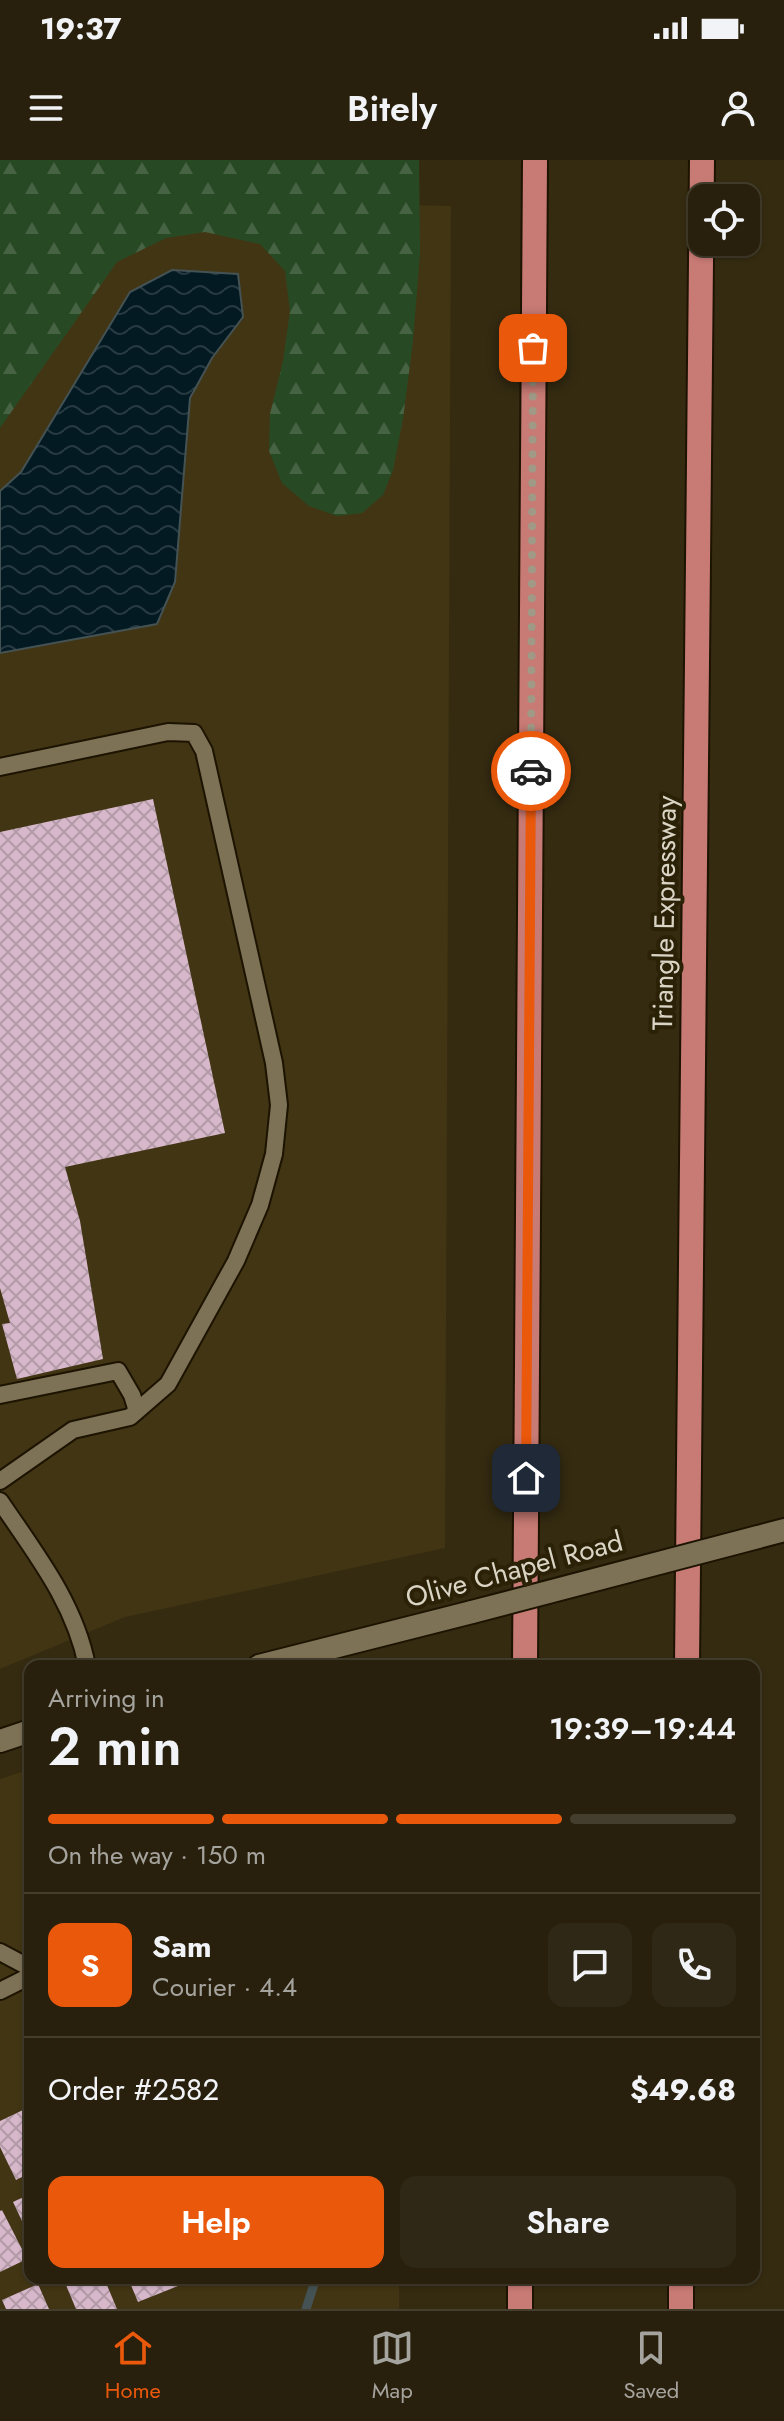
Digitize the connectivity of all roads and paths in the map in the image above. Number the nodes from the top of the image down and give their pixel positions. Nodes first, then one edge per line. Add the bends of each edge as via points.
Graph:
1 (535, 160) edge
2 (702, 160) edge
3 (0, 767) edge
4 (0, 1395) edge
5 (137, 1411) junction
6 (0, 1481) edge
7 (0, 1501) edge
8 (784, 1530) edge
9 (86, 1660) edge
10 (283, 1660) edge
11 (525, 1660) edge
12 (687, 1660) edge
13 (24, 1733) edge
14 (0, 1741) edge
15 (0, 1952) edge
16 (24, 1965) edge
17 (24, 1979) edge
18 (0, 1991) edge
19 (520, 2284) edge
20 (681, 2284) edge
21 (520, 2309) edge
22 (681, 2309) edge

1 - 11 highway
2 - 12 highway, Triangle Expressway
3 - 5 lane via 168,732 194,733 204,751 274,1063 279,1105 274,1154 260,1205 236,1261 168,1384
4 - 5 lane via 118,1371
5 - 6 lane via 73,1430
7 - 9 lane via 67,1604
8 - 10 main road, Olive Chapel Road, bridge
13 - 14 main road
15 - 16 lane
17 - 18 lane
19 - 21 highway
20 - 22 highway

